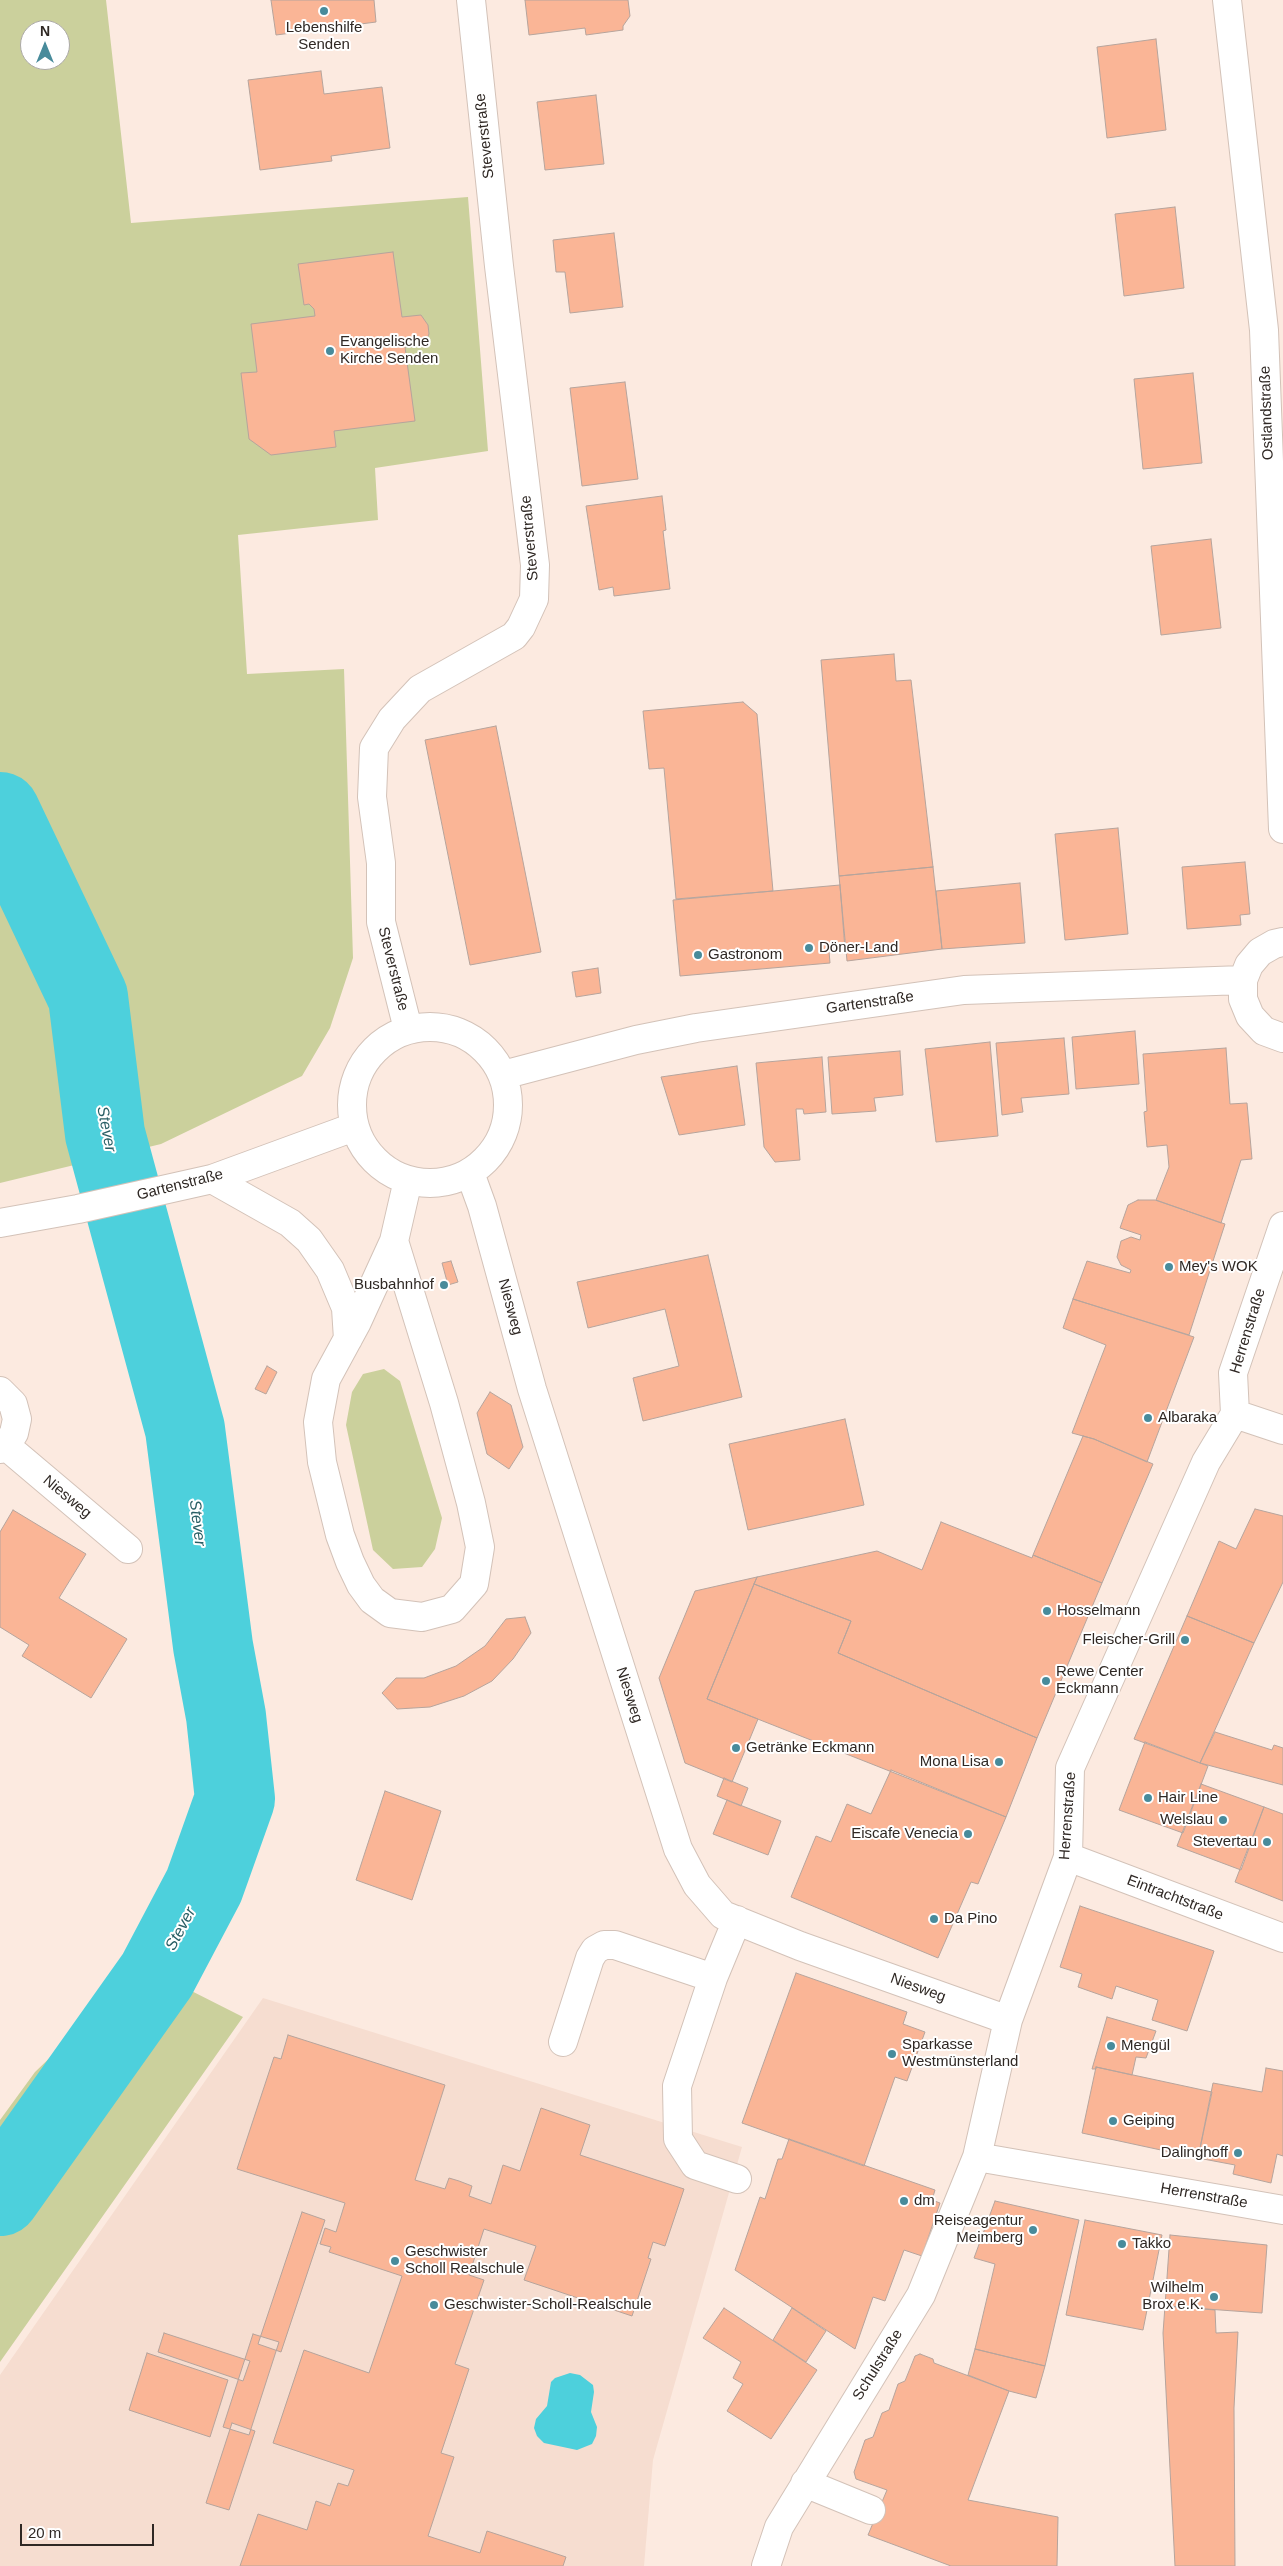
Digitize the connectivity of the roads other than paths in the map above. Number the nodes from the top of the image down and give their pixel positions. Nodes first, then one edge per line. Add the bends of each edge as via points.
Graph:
1 (470, 0) edge
2 (1227, 0) edge
3 (1283, 829) edge
4 (1283, 942) edge
5 (1243, 980) junction
6 (408, 1029) junction
7 (1283, 1038) edge
8 (503, 1075) junction
9 (354, 1127) junction
10 (470, 1173) junction
11 (408, 1180) junction
12 (202, 1181) junction
13 (0, 1223) edge
14 (1283, 1226) edge
15 (394, 1241) junction
16 (348, 1339) junction
17 (0, 1391) edge
18 (1234, 1414) junction
19 (1283, 1430) edge
20 (3, 1448) edge
21 (128, 1549) dead end
22 (1068, 1857) junction
23 (737, 1920) junction
24 (1283, 1938) edge
25 (714, 1978) junction
26 (1008, 2020) junction
27 (563, 2042) dead end
28 (977, 2157) junction
29 (736, 2179) dead end
30 (1283, 2210) edge
31 (805, 2484) junction
32 (871, 2510) dead end
33 (766, 2566) edge

1 - 6 street, Steverstraße via 534,565 534,599 514,636 420,689 392,718 374,748 372,797 381,863 381,922
2 - 3 street, Ostlandstraße via 1264,330
4 - 5 street via 1260,952 1249,965
5 - 7 street via 1243,999 1250,1016 1264,1030
5 - 8 street, Gartenstraße via 964,990 696,1028 636,1040
6 - 8 street via 438,1026 465,1034 488,1051
6 - 9 street via 381,1042 362,1066 352,1095
8 - 10 street via 509,1103 505,1130 491,1155
9 - 11 street via 367,1151 387,1171
9 - 12 street, Gartenstraße
10 - 11 street via 432,1183
10 - 23 street, Niesweg via 535,1398 678,1849 697,1885 723,1914
11 - 15 street
12 - 13 street, Gartenstraße
12 - 16 street via 290,1223 309,1240 330,1270 346,1308
14 - 18 street, Herrenstraße via 1233,1373
15 - 16 street
15 - 16 street via 444,1403 480,1547 474,1584 452,1609 422,1617 390,1613 372,1600 350,1562 340,1536 322,1462 318,1422 326,1379
17 - 20 street, Niesweg via 13,1404 17,1418 14,1434
18 - 19 street
18 - 22 street, Herrenstraße via 1206,1462 1070,1768
20 - 21 street, Niesweg
22 - 24 street, Eintrachtstraße
22 - 26 street, Herrenstraße
23 - 25 street
23 - 26 street, Niesweg via 800,1946
25 - 27 street via 615,1945 604,1945 590,1958
25 - 29 street via 676,2086 678,2139 694,2166
26 - 28 street, Herrenstraße
28 - 30 street, Herrenstraße
28 - 31 street, Schulstraße via 921,2295
31 - 32 street
31 - 33 street, Schulstraße via 779,2527

